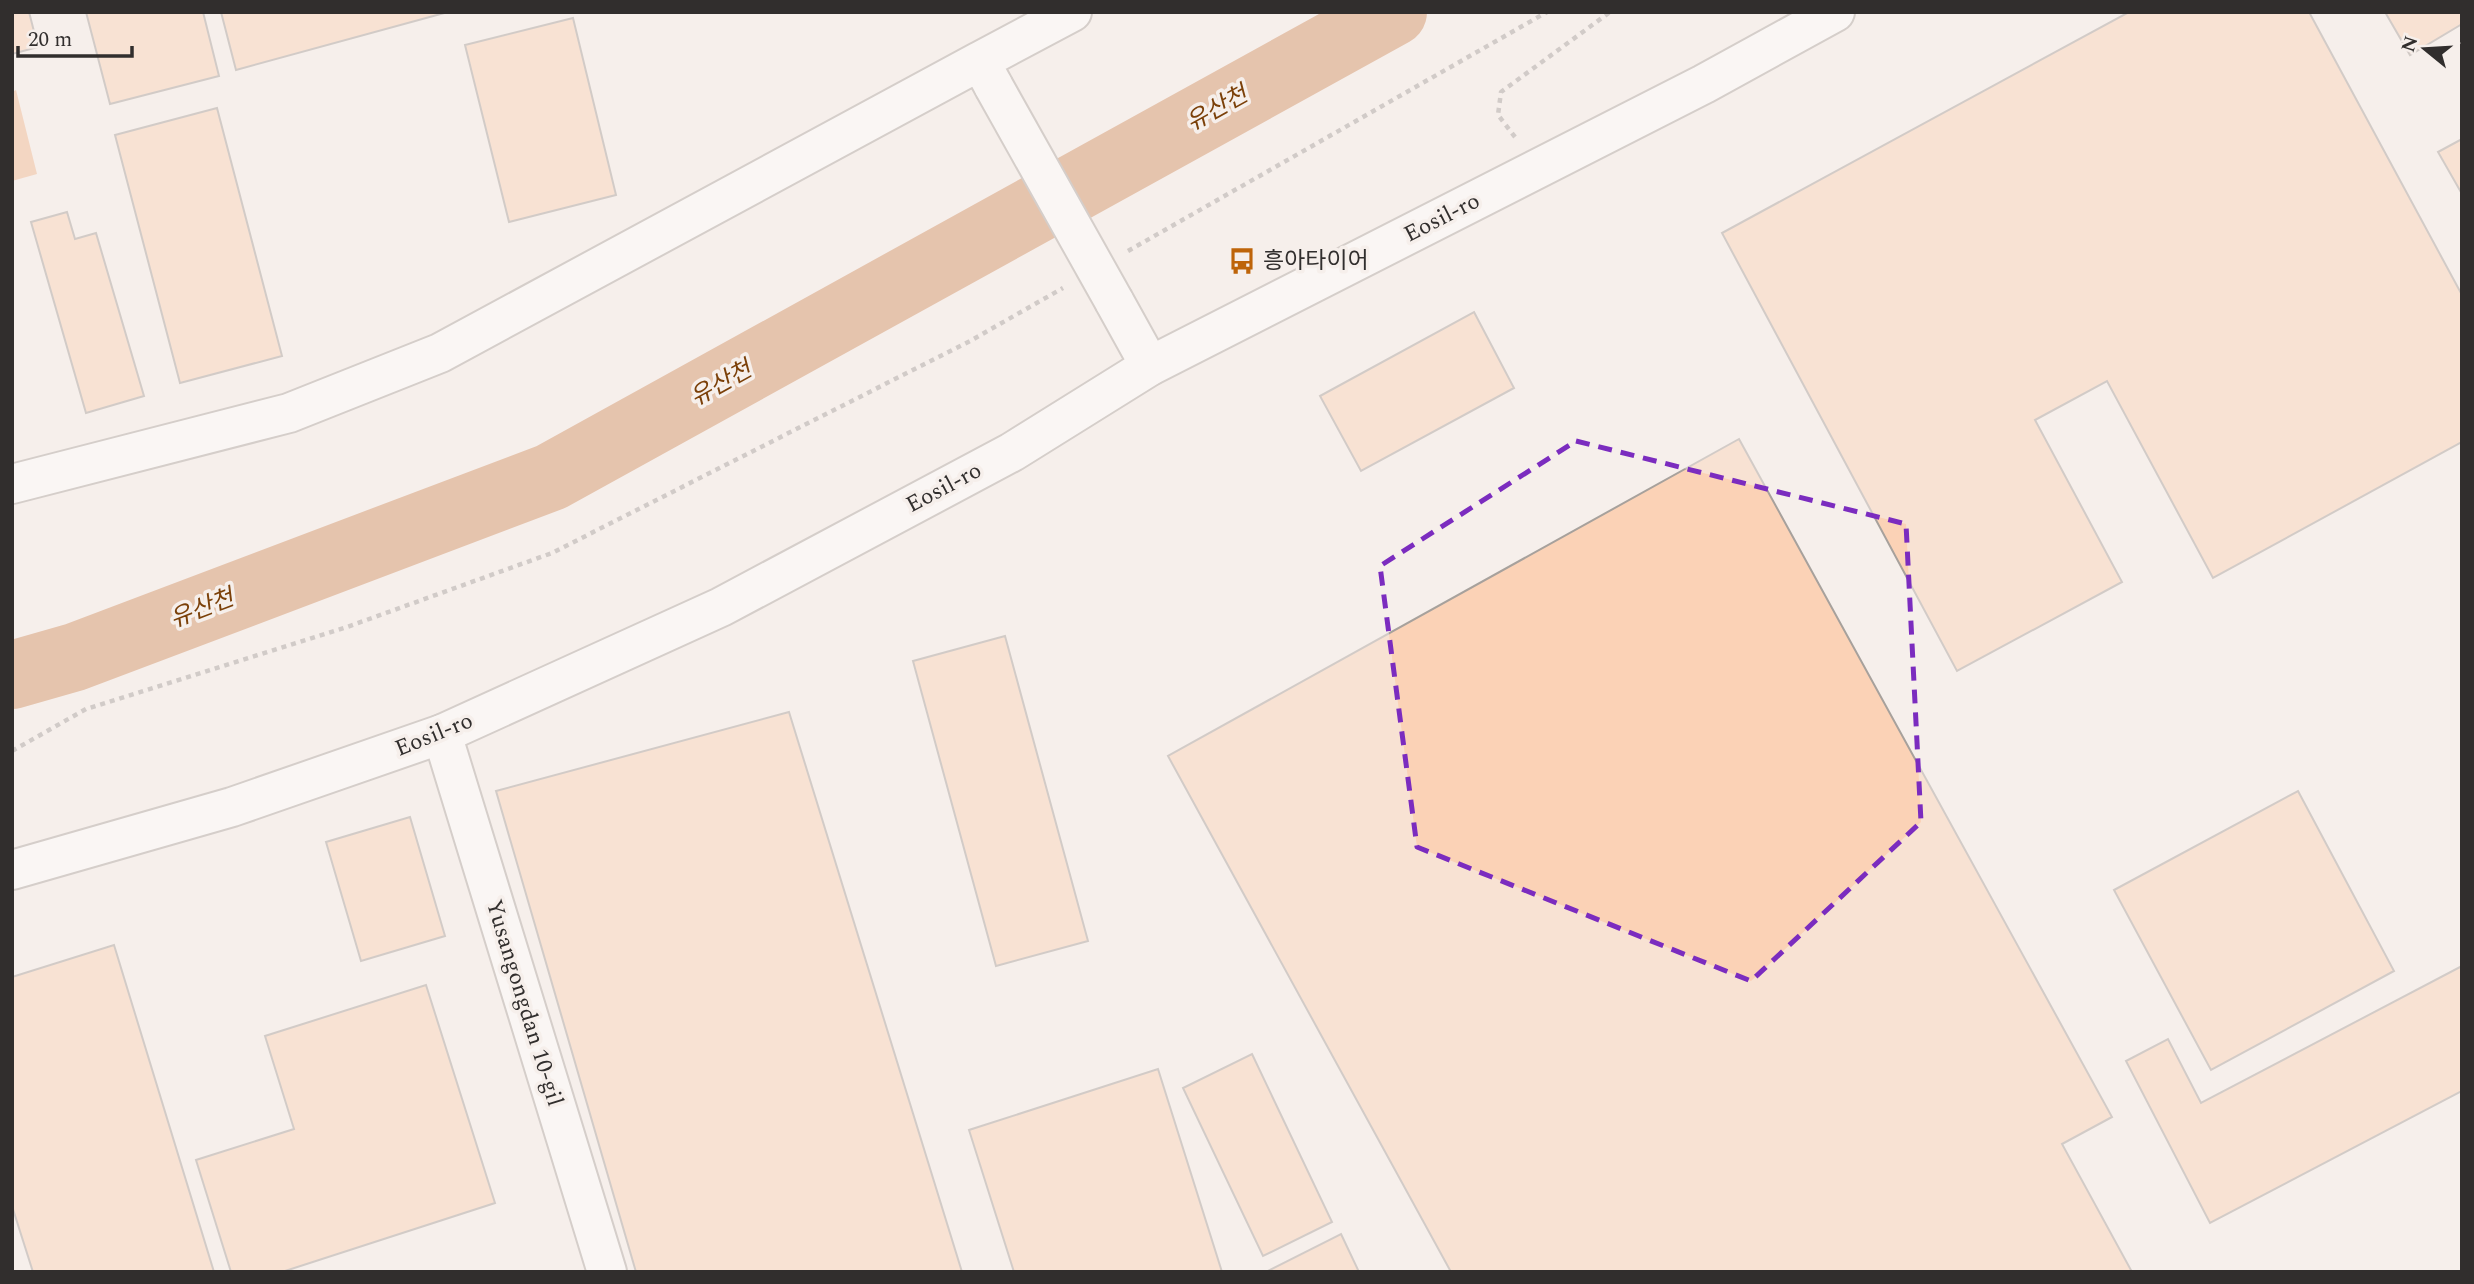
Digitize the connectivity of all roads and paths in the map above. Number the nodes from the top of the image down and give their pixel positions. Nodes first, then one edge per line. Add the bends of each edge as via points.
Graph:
1 (1073, 12) edge
2 (1547, 12) edge
3 (1610, 12) edge
4 (1835, 12) edge
5 (987, 74) junction
6 (1539, 168) junction
7 (1126, 252) dead end
8 (1066, 286) dead end
9 (1150, 366) junction
10 (12, 484) edge
11 (442, 734) junction
12 (12, 751) edge
13 (12, 870) edge
14 (607, 1272) edge

1 - 5 street
2 - 7 path
3 - 6 path via 1501,92 1498,115
4 - 6 street, Eosil-ro
5 - 9 street, bridge
5 - 10 street via 440,353 289,413
6 - 9 street, Eosil-ro
8 - 12 path via 970,341 552,553 347,627 86,709
9 - 11 street, Eosil-ro via 1012,452 722,607
11 - 13 street, Eosil-ro via 232,807
11 - 14 street, Yusangongdan 10-gil

